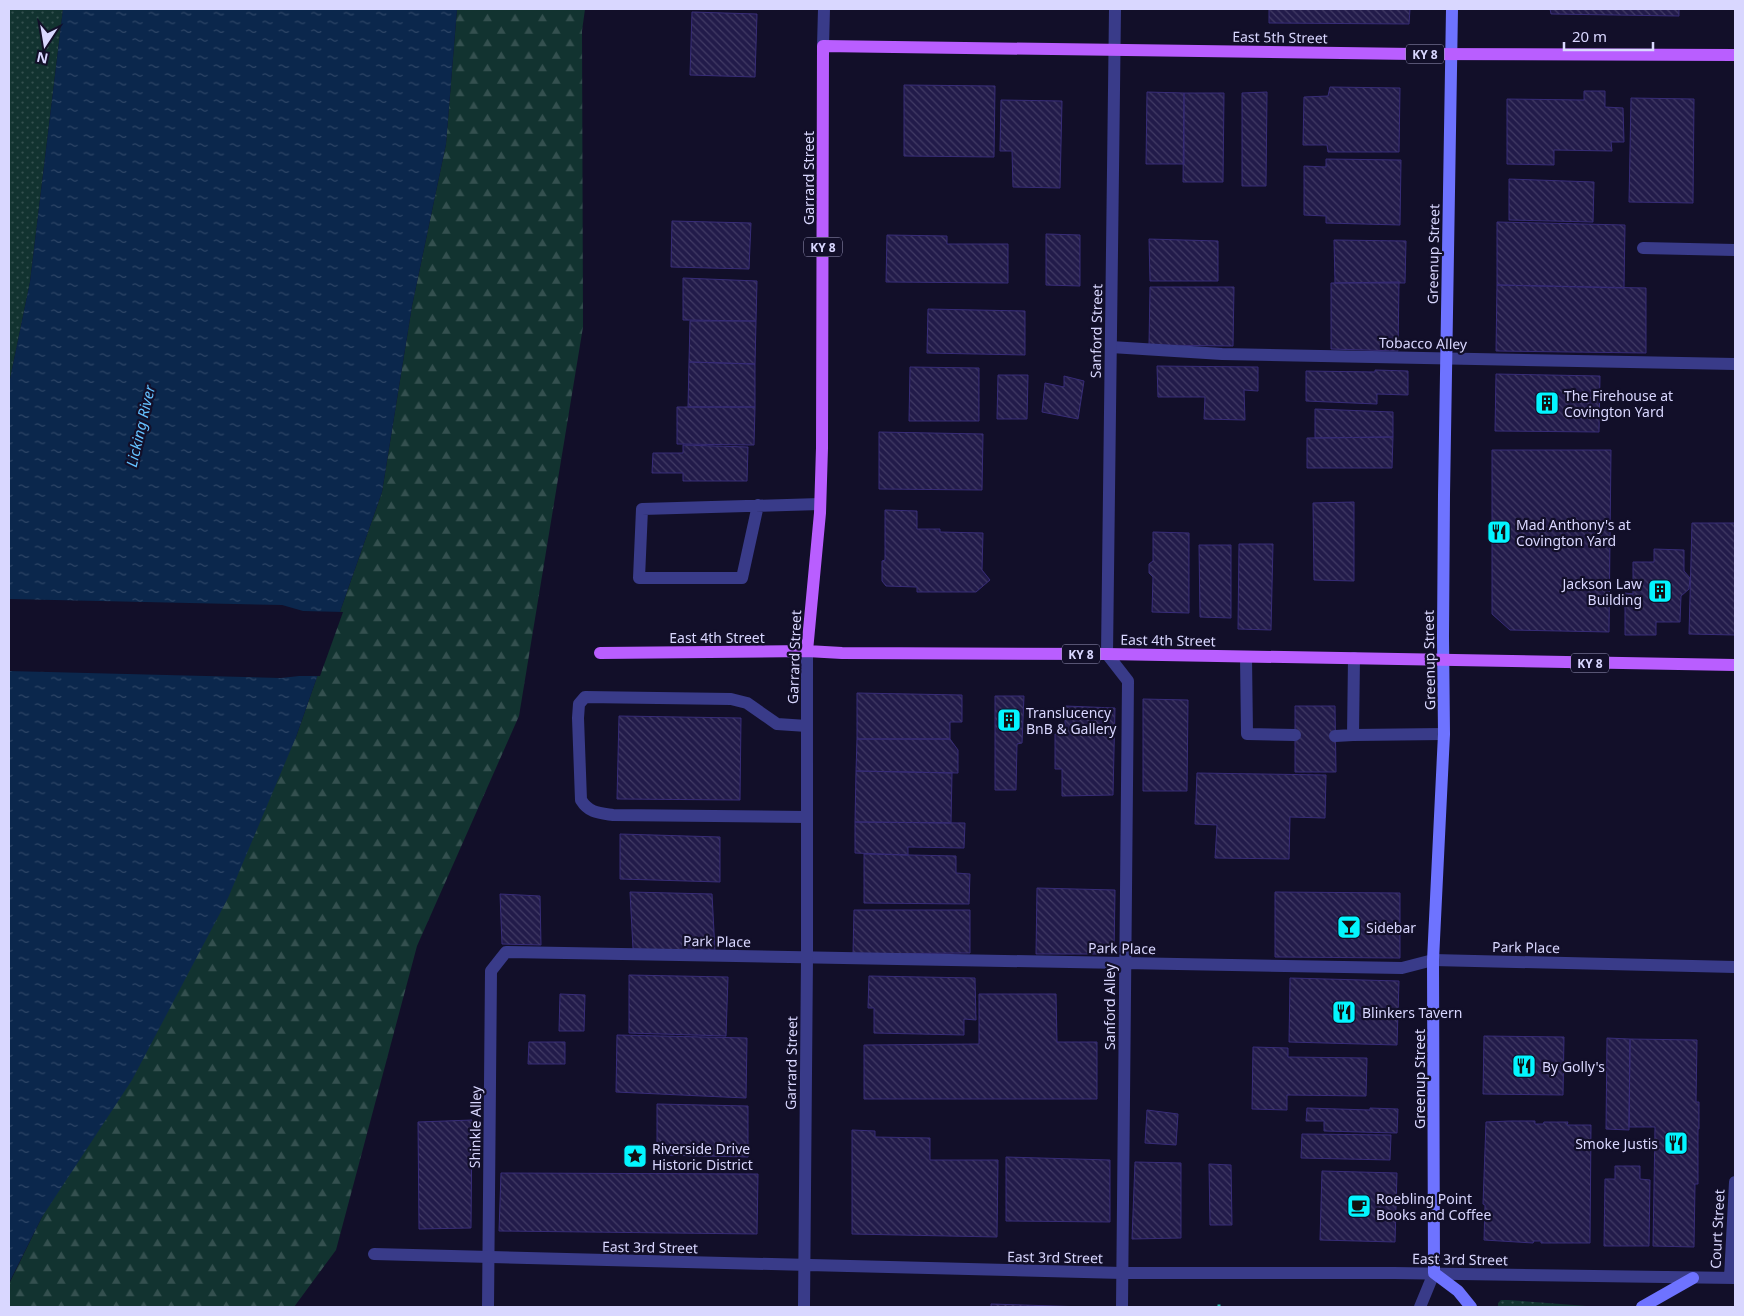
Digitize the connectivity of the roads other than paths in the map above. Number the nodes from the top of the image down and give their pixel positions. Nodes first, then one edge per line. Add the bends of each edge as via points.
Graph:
1 (824, 9) edge
2 (1115, 9) edge
3 (1452, 9) edge
4 (824, 46) junction
5 (1115, 49) junction
6 (1451, 54) junction
7 (1735, 55) edge
8 (1643, 248) dead end
9 (1735, 250) edge
10 (1111, 347) junction
11 (1446, 358) junction
12 (1735, 364) edge
13 (820, 504) junction
14 (758, 505) junction
15 (808, 651) junction
16 (600, 653) dead end
17 (1107, 654) junction
18 (1246, 657) junction
19 (1354, 658) junction
20 (1444, 661) junction
21 (1735, 665) edge
22 (807, 726) junction
23 (1444, 734) junction
24 (1295, 735) dead end
25 (1354, 735) junction
26 (1335, 736) dead end
27 (807, 816) junction
28 (506, 952) joint
29 (807, 958) junction
30 (1433, 960) junction
31 (1124, 963) junction
32 (1735, 967) edge
33 (1735, 1182) edge
34 (374, 1254) dead end
35 (489, 1258) junction
36 (804, 1266) junction
37 (1434, 1273) junction
38 (1122, 1274) junction
39 (1693, 1278) junction
40 (1732, 1278) edge
41 (488, 1307) edge
42 (804, 1307) edge
43 (1122, 1307) edge
44 (1420, 1307) edge
45 (1471, 1307) edge
46 (1642, 1307) edge

1 - 4 street, Garrard Street
2 - 5 street, Sanford Street
3 - 6 main road, Greenup Street
4 - 5 main road, East 5th Street / KY 8
4 - 13 main road, Garrard Street / KY 8
5 - 6 main road, East 5th Street / KY 8
5 - 10 street, Sanford Street
6 - 7 main road, East 5th Street / KY 8
6 - 11 main road, Greenup Street
8 - 9 street
10 - 11 street, Tobacco Alley via 1222,354
10 - 17 street, Sanford Street
11 - 12 street, Tobacco Alley
11 - 20 main road, Greenup Street
13 - 14 street
13 - 15 main road, Garrard Street / KY 8
14 - 14 street via 642,509 639,578 742,578
15 - 16 main road, East 4th Street / KY 8
15 - 17 main road, East 4th Street / KY 8
15 - 22 street, Garrard Street
17 - 18 main road, East 4th Street / KY 8
17 - 31 street, Sanford Alley via 1128,681
18 - 19 main road, East 4th Street / KY 8
18 - 24 street via 1247,734
19 - 20 main road, East 4th Street / KY 8
19 - 25 street
20 - 21 main road, East 4th Street / KY 8
20 - 23 main road, Greenup Street
22 - 27 street, Garrard Street
22 - 27 street via 777,724 747,703 731,699 585,697 579,704 578,718 581,800 586,808 613,815
23 - 25 street
23 - 30 main road, Greenup Street
25 - 26 street
27 - 29 street, Garrard Street
28 - 29 street, Park Place
28 - 35 street, Shinkle Alley via 491,970
29 - 31 street, Park Place
29 - 36 street, Garrard Street
30 - 31 street, Park Place via 1402,968
30 - 32 street, Park Place
30 - 37 main road, Greenup Street
31 - 38 street, Sanford Alley
33 - 40 street, Court Street
34 - 35 street, East 3rd Street
35 - 36 street, East 3rd Street
35 - 41 street, Shinkle Alley
36 - 38 street, East 3rd Street
36 - 42 street, Garrard Street
37 - 38 street, East 3rd Street
37 - 39 street, East 3rd Street
37 - 44 street, Greenup Street
37 - 45 main road via 1458,1291
38 - 43 street, Sanford Alley
39 - 40 street, East 3rd Street
39 - 46 main road

